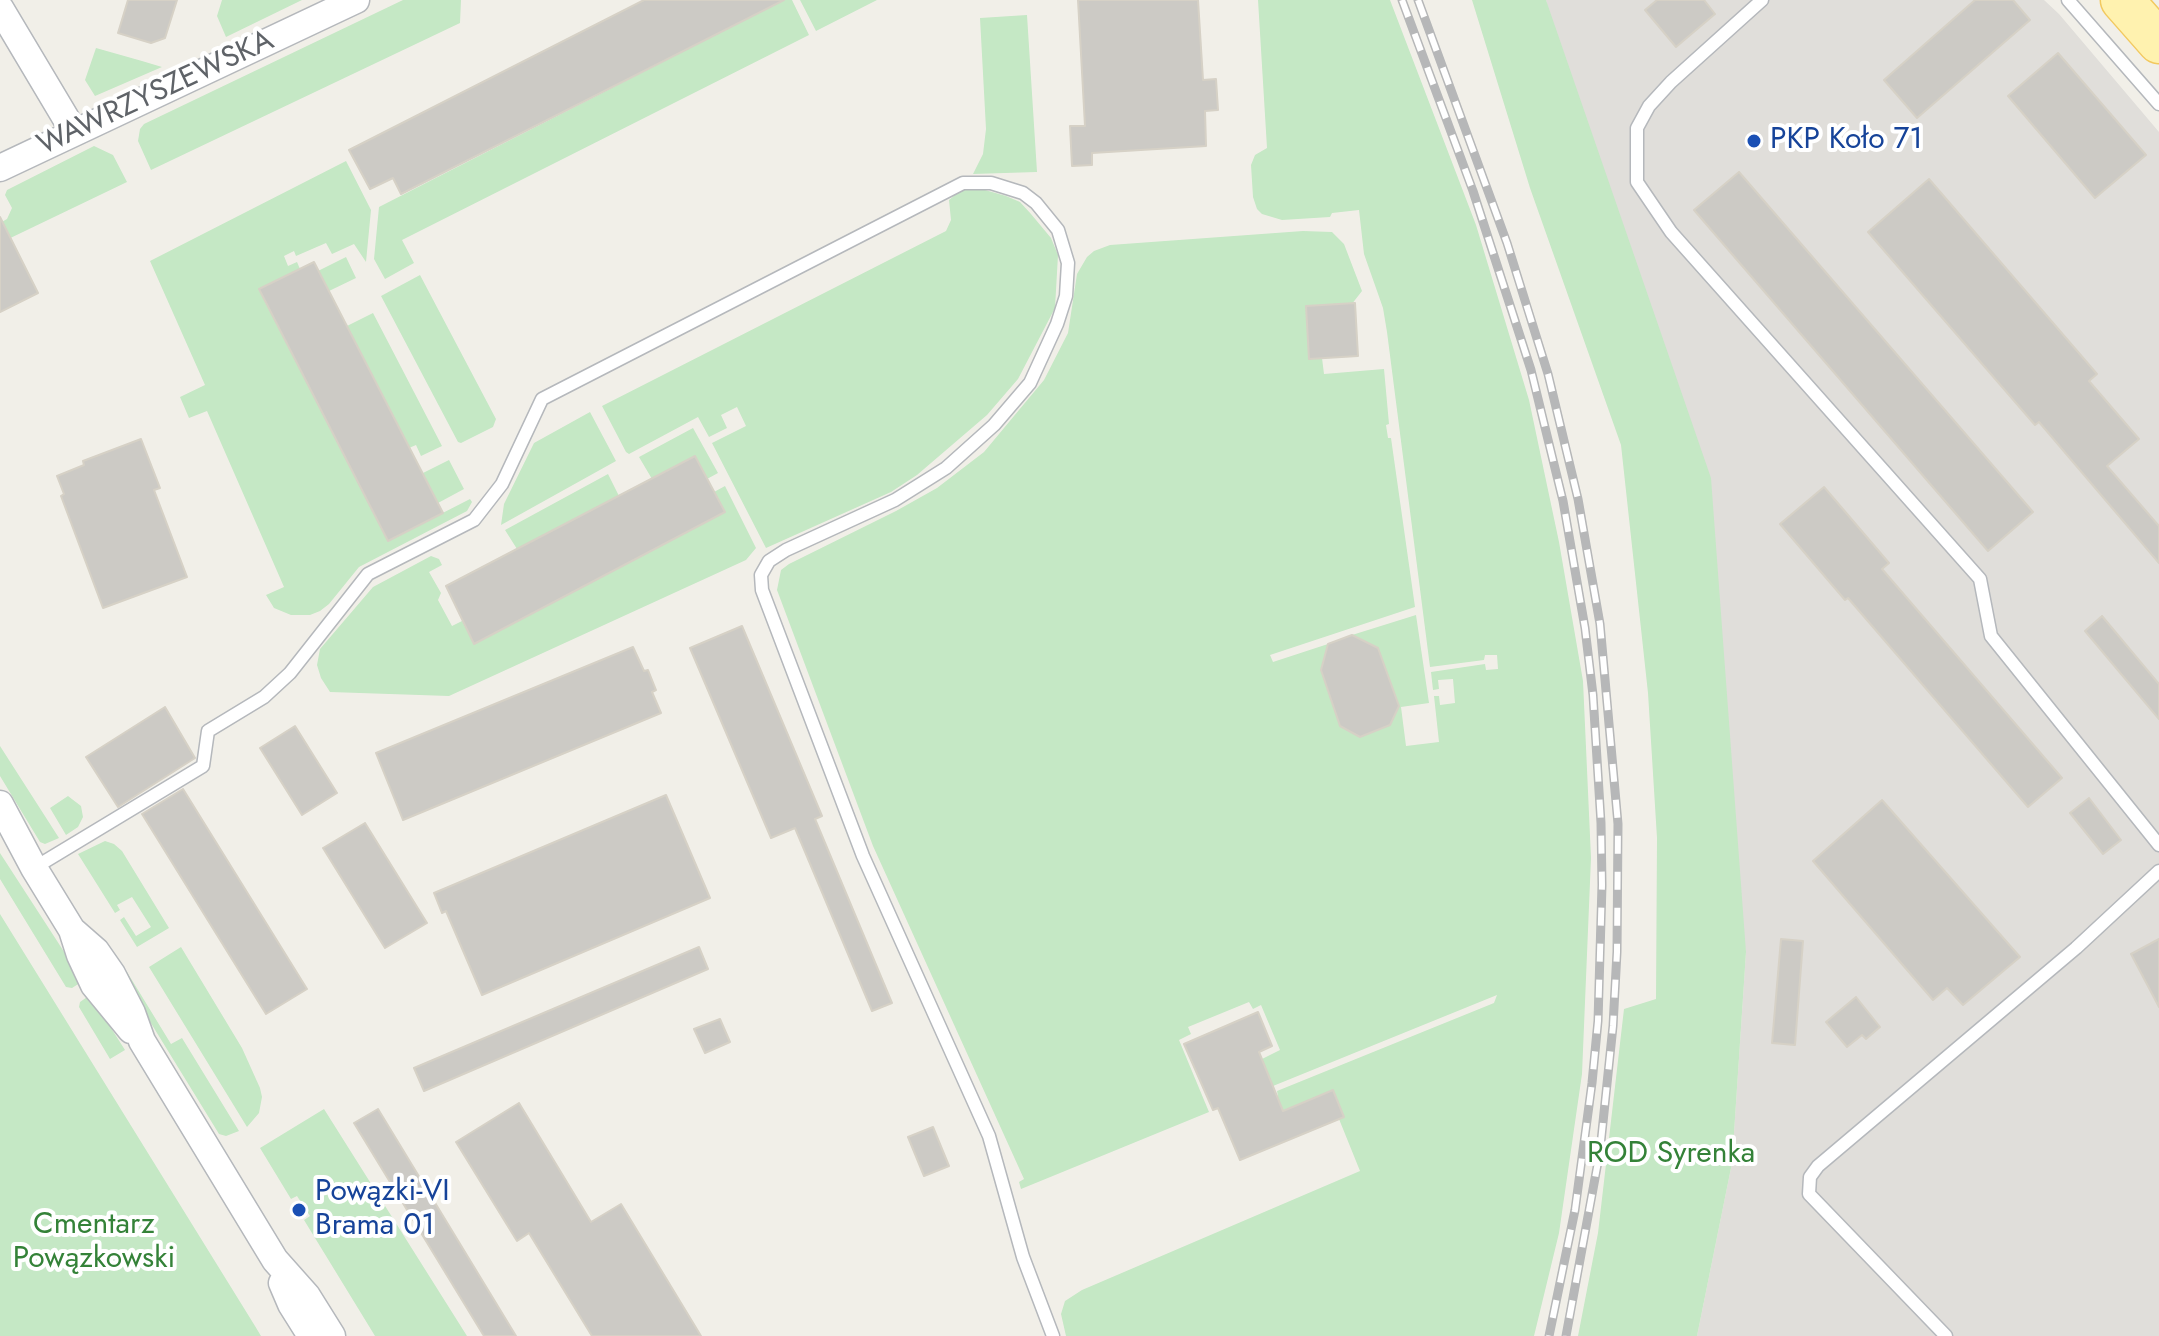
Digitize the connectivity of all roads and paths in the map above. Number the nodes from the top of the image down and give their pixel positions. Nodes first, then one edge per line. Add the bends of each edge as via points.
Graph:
1 (356, 0) edge
2 (1762, 0) edge
3 (2068, 0) edge
4 (2122, 0) edge
5 (0, 8) edge
6 (2159, 42) edge
7 (2159, 104) edge
8 (74, 132) junction
9 (0, 168) edge
10 (0, 804) edge
11 (0, 832) edge
12 (2159, 845) edge
13 (34, 868) junction
14 (2159, 871) edge
15 (275, 1260) junction
16 (311, 1336) edge
17 (332, 1336) edge
18 (1053, 1336) edge
19 (1946, 1336) edge

1 - 8 street, WAWRZYSZEWSKA
2 - 12 lane via 1649,106 1637,128 1637,182 1671,232 1980,579 1991,636
3 - 7 lane
4 - 6 main road
5 - 8 street
8 - 9 street, WAWRZYSZEWSKA
10 - 13 street
11 - 13 street
13 - 15 street via 72,930 86,972 142,1041
13 - 18 lane via 203,766 208,731 264,697 290,673 368,574 474,520 502,484 542,399 963,183 991,183 1023,193 1058,230 1068,263 1066,296 1030,383 946,468 895,500 786,550 769,561 761,575 762,590 863,856 989,1136 1023,1257
14 - 19 lane via 1810,1177 1809,1194
15 - 16 street via 291,1304
15 - 17 street

